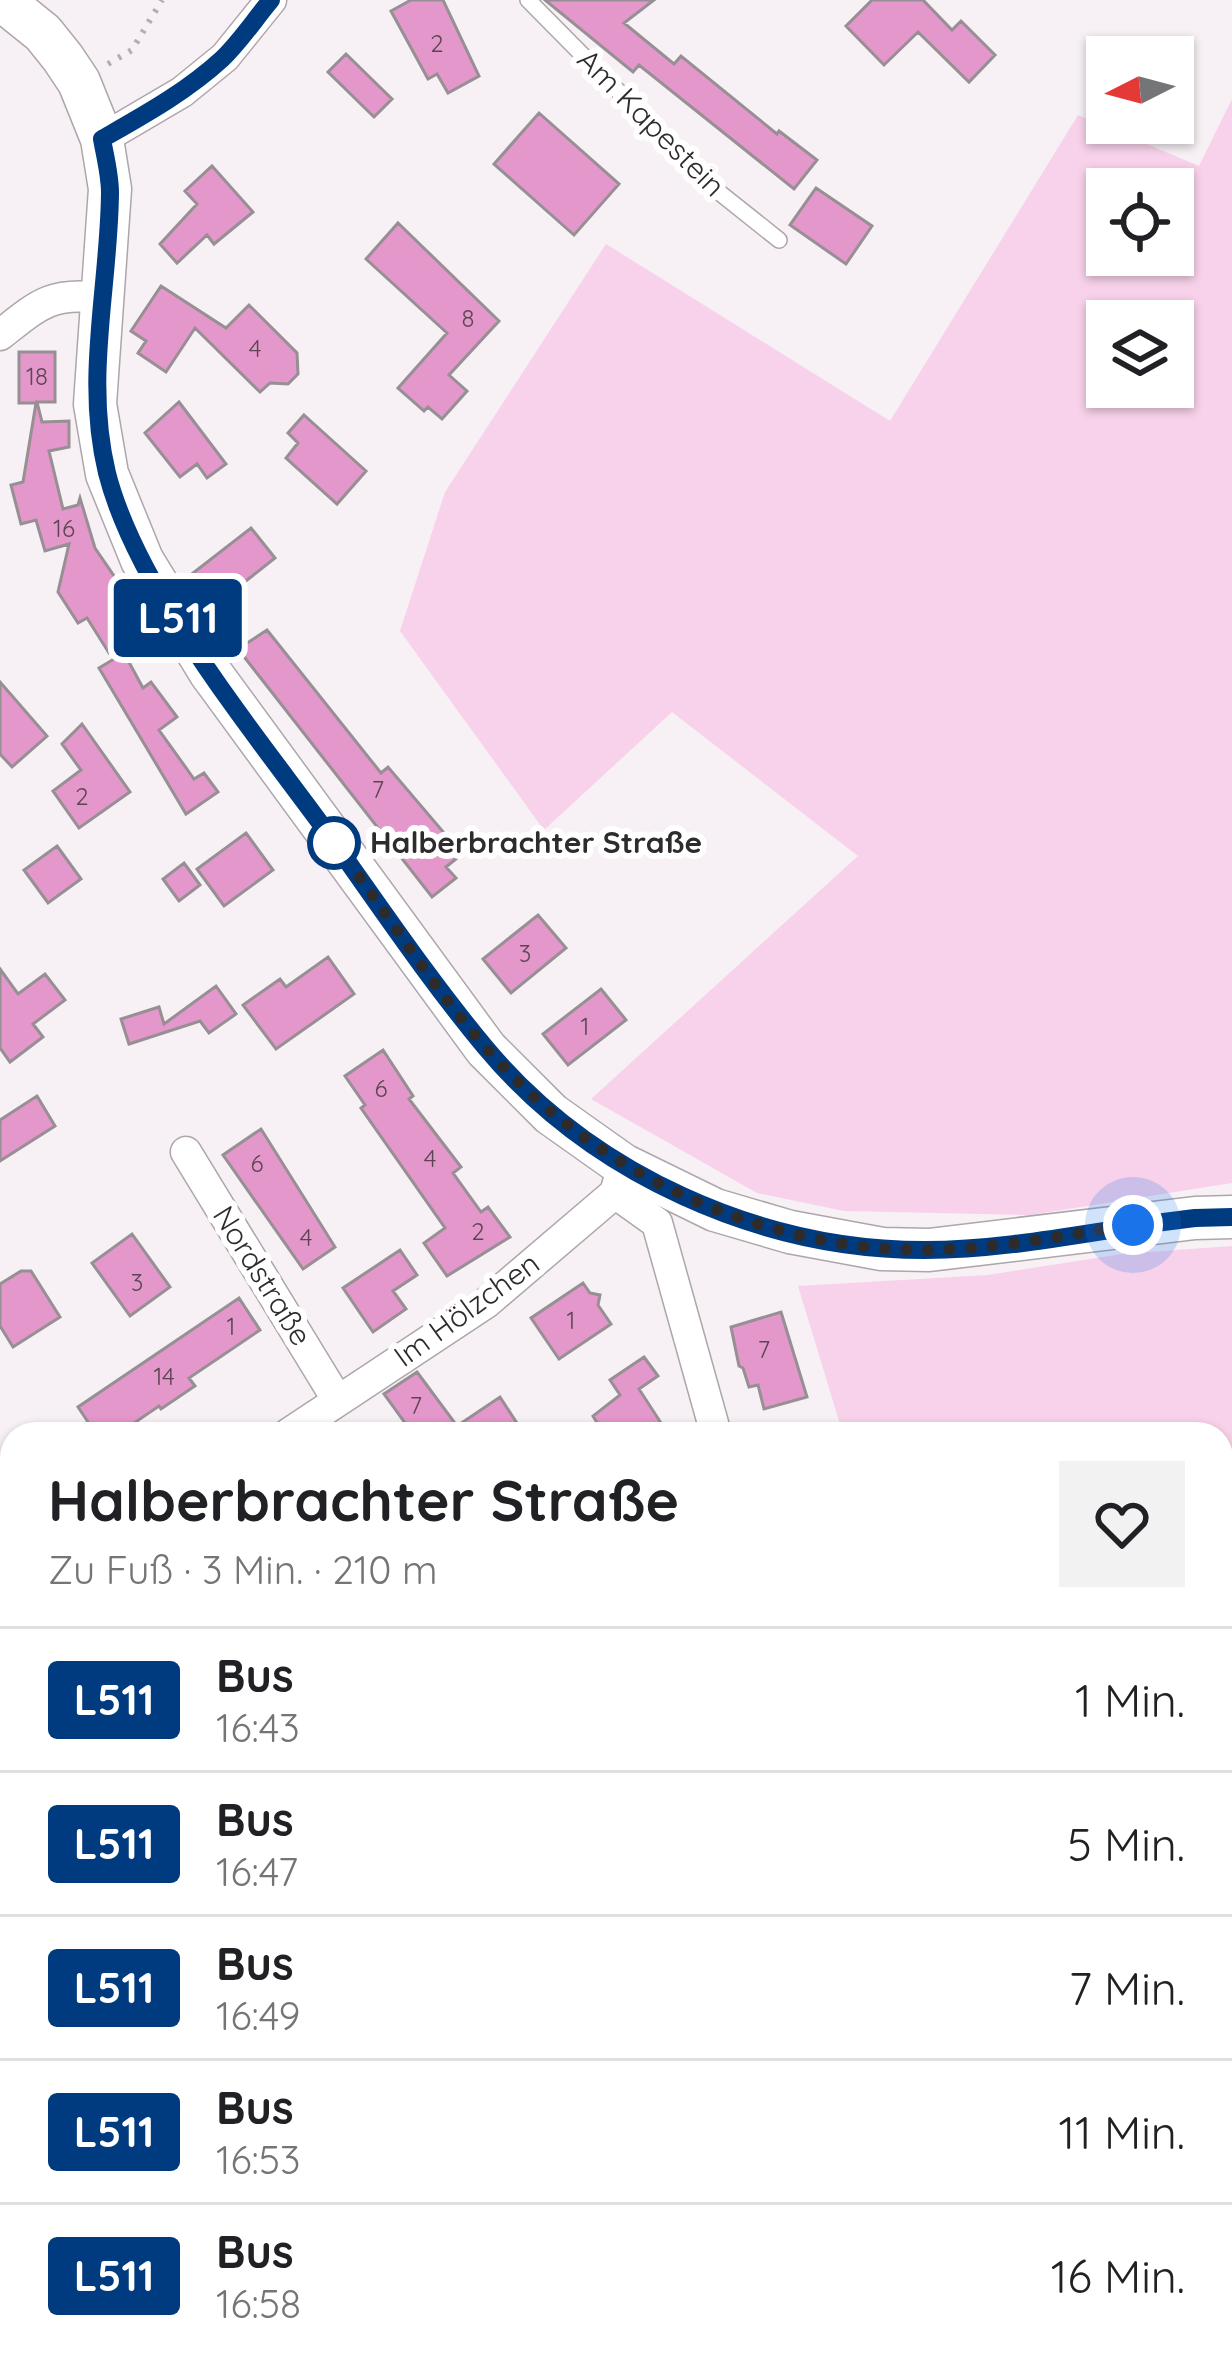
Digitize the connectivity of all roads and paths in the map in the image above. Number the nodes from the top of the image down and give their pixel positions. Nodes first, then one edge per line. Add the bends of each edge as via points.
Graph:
1 (2, 0) edge
2 (162, 0) edge
3 (271, 0) edge
4 (528, 0) edge
5 (79, 82) junction
6 (102, 139) junction
7 (778, 240) dead end
8 (100, 298) junction
9 (0, 335) edge
10 (186, 1152) dead end
11 (619, 1179) junction
12 (1232, 1217) edge
13 (338, 1401) junction
14 (306, 1422) edge
15 (713, 1422) edge

1 - 5 main road via 43,33
2 - 5 path via 132,50
3 - 6 street via 182,92
4 - 7 lane, Am Kapestein via 715,189
5 - 6 main road
6 - 8 main road via 110,190
8 - 9 street via 68,294
8 - 11 main road via 95,404 107,474 142,560 199,654 486,1048
10 - 13 street, Nordstraße
11 - 12 main road via 813,1238 882,1249
11 - 13 street, Im Hölzchen via 486,1303
11 - 15 street via 657,1223
13 - 14 street, Im Hölzchen

